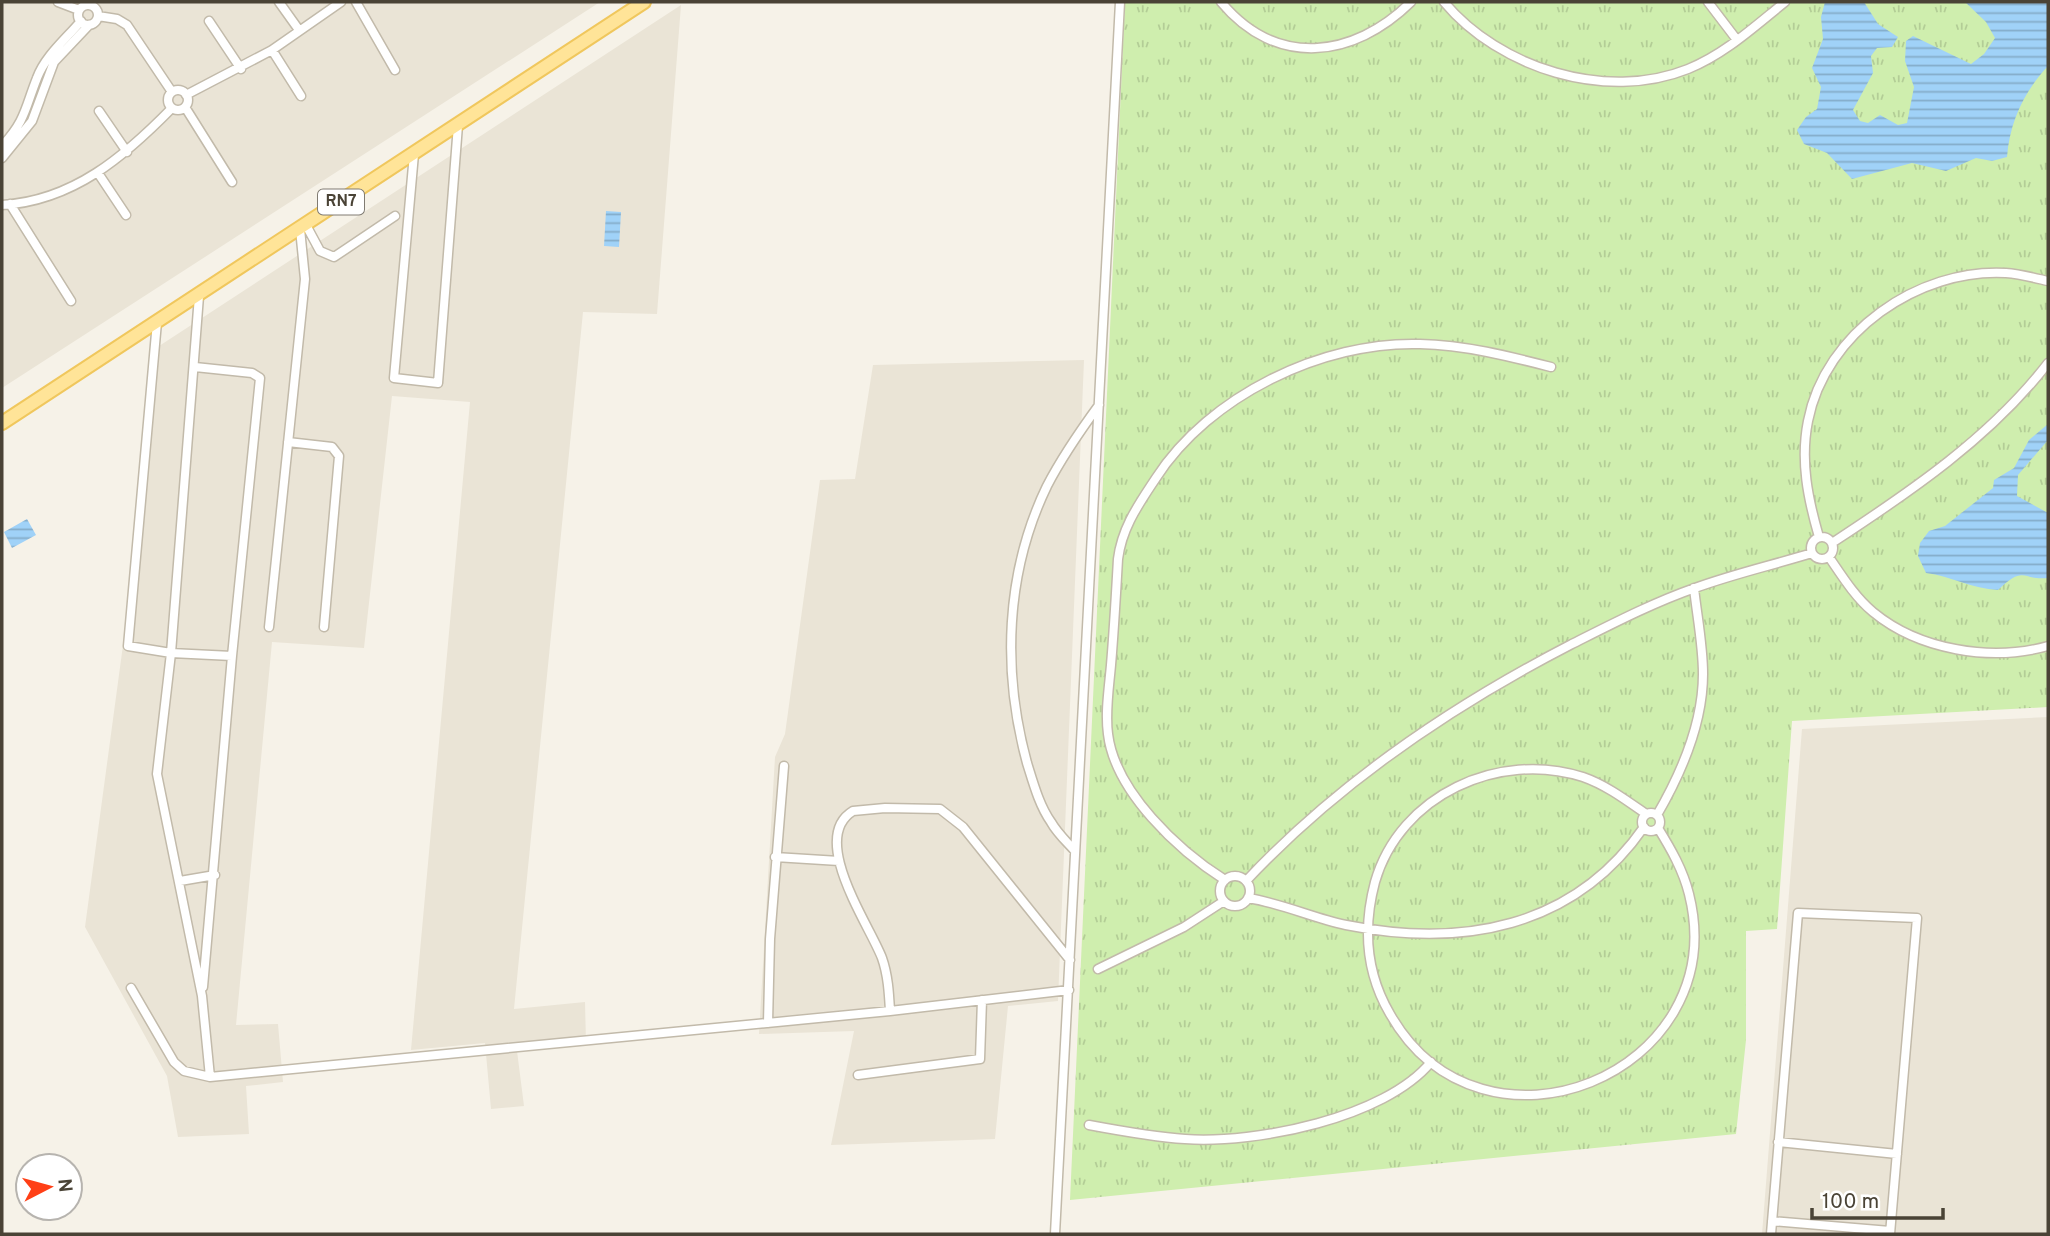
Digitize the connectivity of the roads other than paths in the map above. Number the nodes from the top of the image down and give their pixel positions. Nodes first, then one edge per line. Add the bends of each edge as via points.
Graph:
1 (58, 2) edge
2 (279, 2) edge
3 (341, 2) edge
4 (356, 2) edge
5 (645, 2) edge
6 (1119, 2) edge
7 (1221, 2) edge
8 (1410, 2) edge
9 (1444, 2) edge
10 (1708, 2) edge
11 (1785, 2) edge
12 (91, 7) edge
13 (209, 21) dead end
14 (85, 23) junction
15 (299, 30) junction
16 (1737, 40) junction
17 (272, 50) junction
18 (241, 69) junction
19 (395, 70) dead end
20 (172, 92) junction
21 (186, 95) junction
22 (301, 96) dead end
23 (185, 107) junction
24 (172, 108) junction
25 (99, 111) dead end
26 (458, 125) junction
27 (2, 146) edge
28 (127, 152) junction
29 (414, 154) junction
30 (2, 158) edge
31 (98, 173) junction
32 (232, 182) dead end
33 (6, 205) edge
34 (126, 215) dead end
35 (395, 216) dead end
36 (303, 227) junction
37 (2048, 281) edge
38 (199, 296) junction
39 (71, 301) dead end
40 (157, 322) junction
41 (2048, 363) edge
42 (195, 367) junction
43 (1551, 367) dead end
44 (1099, 405) junction
45 (2, 423) edge
46 (288, 442) junction
47 (1819, 537) junction
48 (1832, 542) junction
49 (1812, 553) junction
50 (1829, 557) junction
51 (1694, 588) junction
52 (269, 627) dead end
53 (324, 627) dead end
54 (2048, 646) edge
55 (171, 653) junction
56 (232, 656) junction
57 (784, 766) dead end
58 (1646, 814) junction
59 (1657, 815) junction
60 (1644, 827) junction
61 (1658, 828) junction
62 (1075, 851) junction
63 (775, 857) junction
64 (839, 861) junction
65 (215, 875) junction
66 (1225, 880) junction
67 (180, 881) junction
68 (1246, 881) junction
69 (1248, 898) junction
70 (1224, 901) junction
71 (1367, 929) junction
72 (1070, 960) junction
73 (1098, 969) dead end
74 (131, 988) dead end
75 (1069, 990) junction
76 (202, 996) junction
77 (982, 1000) junction
78 (890, 1011) junction
79 (768, 1023) junction
80 (1431, 1062) junction
81 (858, 1075) dead end
82 (210, 1077) junction
83 (1089, 1125) dead end
84 (1778, 1142) junction
85 (1897, 1154) junction
86 (1772, 1221) junction
87 (1890, 1232) edge
88 (1055, 1234) edge
89 (1770, 1234) edge

1 - 12 street
2 - 15 street
3 - 15 street
4 - 19 street
5 - 26 main road, RN7
6 - 44 street
7 - 8 street via 1235,19 1261,35 1292,47 1329,48 1378,31
9 - 16 street via 1491,45 1534,65 1603,81 1649,79 1687,69
10 - 16 street
11 - 16 street
12 - 14 street
12 - 14 street
12 - 20 street via 127,25
13 - 18 street
14 - 27 street via 49,57 23,119
14 - 30 street via 54,62 32,121
15 - 17 street
17 - 18 street
17 - 22 street
18 - 21 street
20 - 21 street
20 - 24 street via 168,101
21 - 23 street
23 - 24 street
23 - 32 street
24 - 28 street
25 - 28 street
26 - 29 main road, RN7
26 - 29 street via 438,383 394,378
28 - 31 street
29 - 36 main road, RN7
31 - 33 street via 69,188
31 - 34 street
33 - 39 street
35 - 36 street via 334,257 320,251
36 - 38 main road, RN7
36 - 46 street via 305,279
37 - 47 street via 1994,274 1928,285 1879,313 1854,336 1822,382 1808,419 1805,481
38 - 40 main road, RN7
38 - 42 street
40 - 45 main road, RN7
40 - 55 street via 128,646
41 - 48 street via 1937,471
42 - 55 street
42 - 56 street via 252,373 260,378
43 - 66 street via 1499,354 1418,344 1350,352 1237,397 1171,453 1121,541 1107,719 1112,753 1131,788 1159,825
44 - 62 street
44 - 62 street via 1068,447 1046,488 1025,549 1011,621 1018,729 1046,813
46 - 52 street
46 - 53 street via 332,447 339,456
47 - 48 street
47 - 49 street via 1812,544
48 - 50 street
49 - 50 street via 1819,559
49 - 51 street
50 - 54 street via 1871,611 1919,640 1978,651
51 - 59 street via 1703,674 1696,726 1678,779
51 - 68 street via 1541,660 1389,753 1288,836
55 - 56 street
55 - 67 street via 158,774
56 - 65 street
57 - 63 street
58 - 59 street
58 - 60 street
58 - 71 street via 1608,788 1560,771 1508,770 1460,784 1418,814 1387,855 1373,891
59 - 61 street
60 - 61 street
60 - 71 street via 1625,854 1591,884 1508,925 1457,934
61 - 80 street via 1686,885 1693,943 1679,1000 1645,1048 1628,1064 1587,1086 1541,1096 1471,1085
62 - 72 street
63 - 64 street
63 - 79 street
64 - 72 street via 839,830 844,817 853,811 940,809 963,827
64 - 78 street via 850,896 886,970
65 - 67 street
65 - 76 street
66 - 68 street via 1236,876
66 - 70 street via 1220,893
67 - 76 street
68 - 69 street
69 - 70 street via 1235,906
69 - 71 street
70 - 73 street via 1184,927
71 - 80 street via 1374,979 1383,1003 1396,1025
72 - 75 street
74 - 82 street via 174,1062 184,1071
75 - 77 street
75 - 88 street
76 - 82 street
77 - 78 street
77 - 81 street via 980,1059
78 - 79 street
79 - 82 street
80 - 83 street via 1402,1089 1329,1118 1270,1133 1188,1139
84 - 85 street
84 - 85 street via 1798,913 1917,918
84 - 86 street
85 - 87 street
86 - 87 street
86 - 89 street

